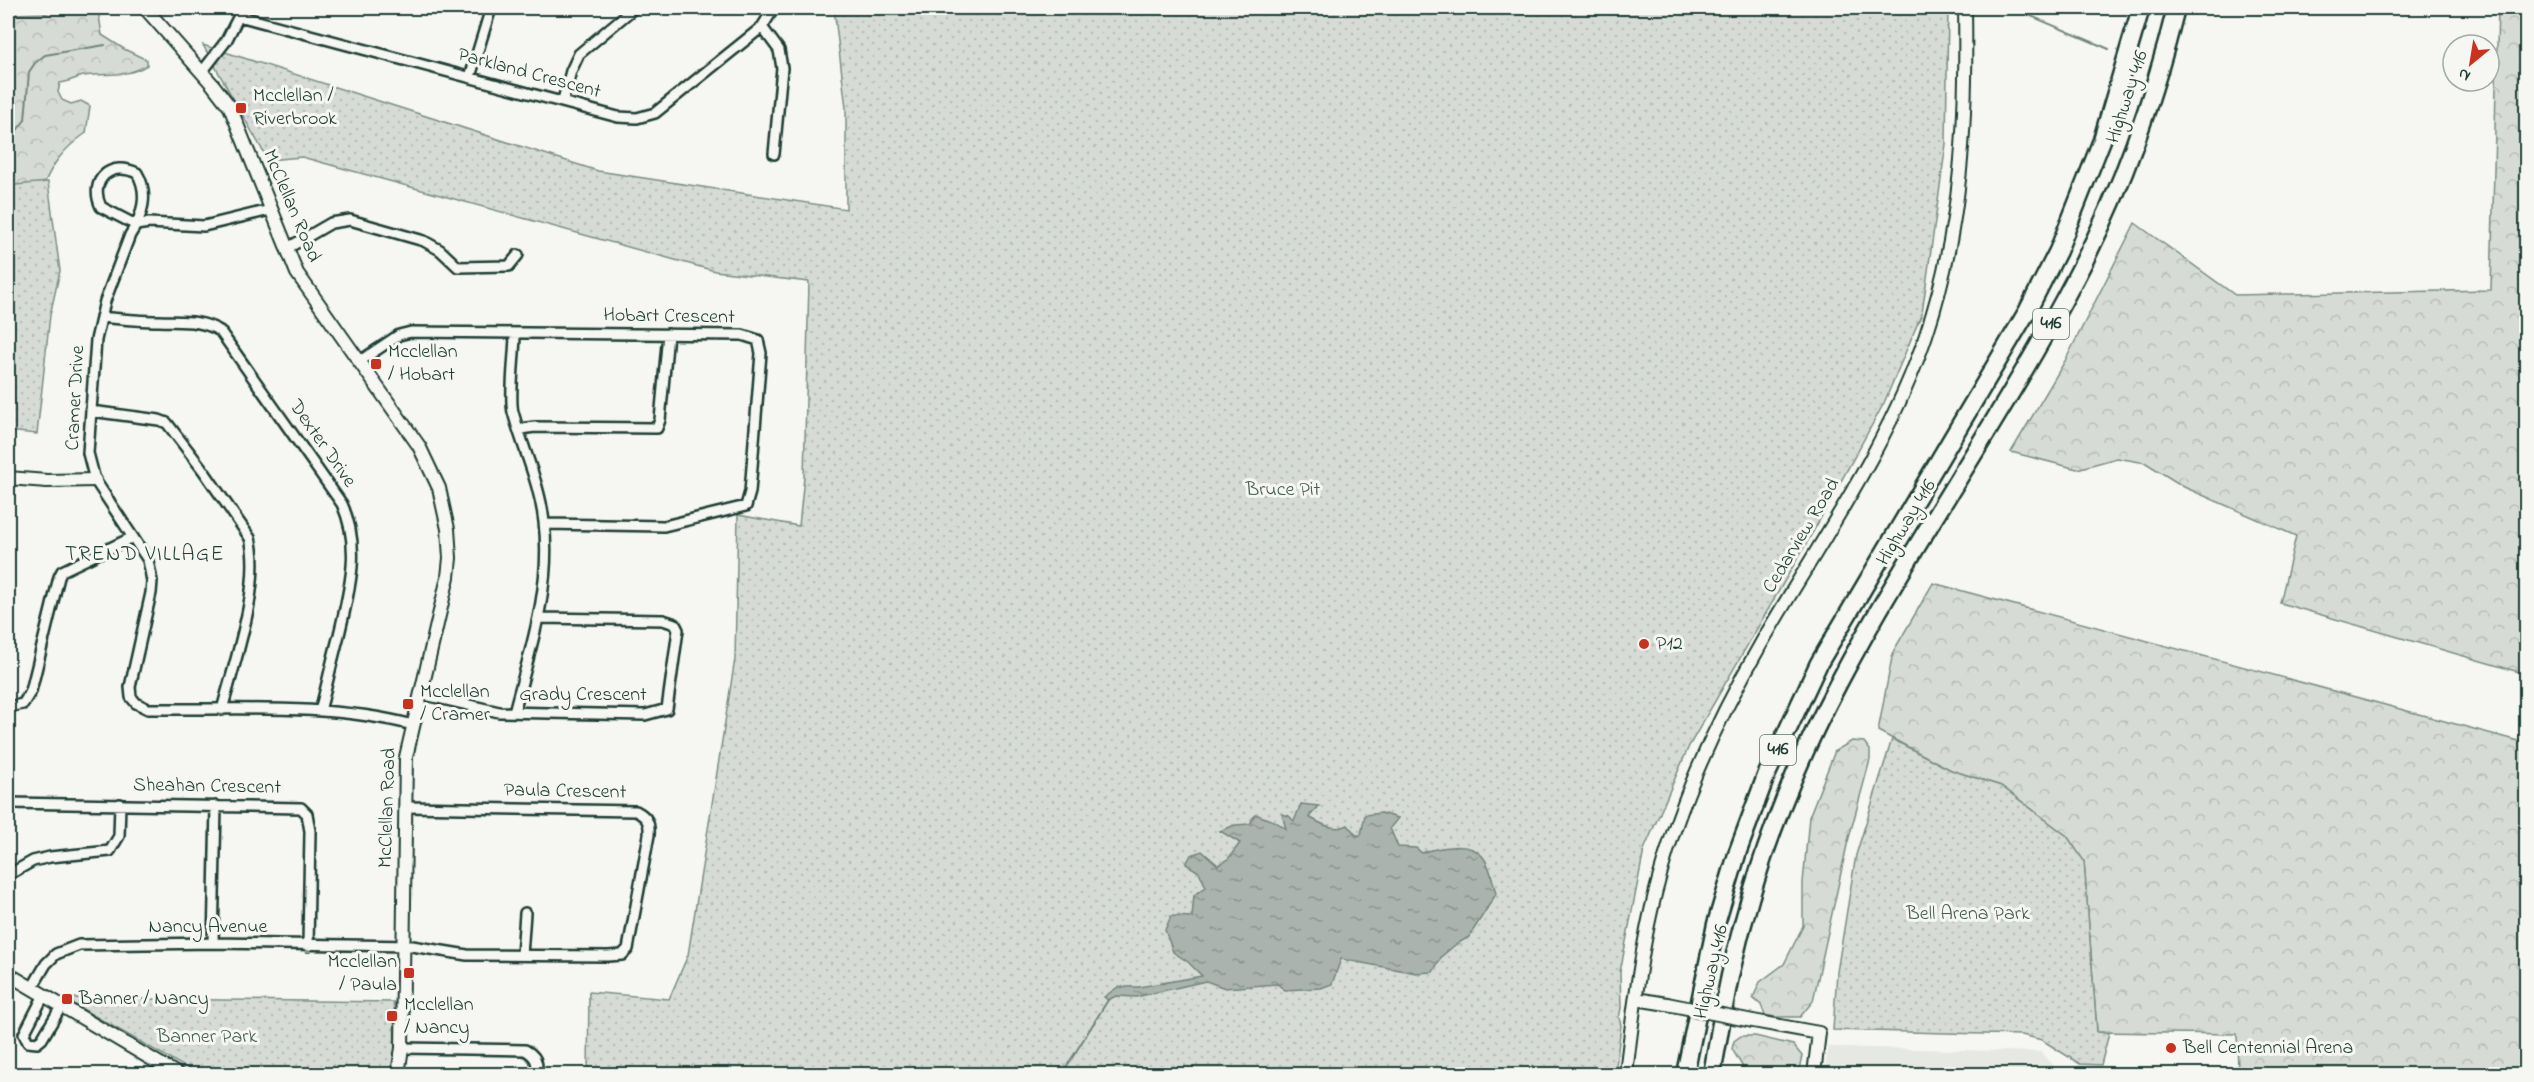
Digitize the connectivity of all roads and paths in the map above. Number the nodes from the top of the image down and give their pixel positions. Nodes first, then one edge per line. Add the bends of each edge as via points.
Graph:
1 (145, 8) edge
2 (491, 8) edge
3 (634, 8) edge
4 (774, 8) edge
5 (1965, 8) edge
6 (2141, 8) edge
7 (2176, 8) edge
8 (241, 12) edge
9 (762, 27) junction
10 (202, 72) junction
11 (470, 77) junction
12 (563, 100) junction
13 (774, 154) dead end
14 (270, 210) junction
15 (136, 225) junction
16 (286, 249) junction
17 (518, 255) dead end
18 (101, 317) junction
19 (515, 334) junction
20 (668, 334) junction
21 (360, 361) junction
22 (91, 411) junction
23 (520, 429) junction
24 (8, 478) edge
25 (95, 480) junction
26 (545, 524) junction
27 (133, 537) junction
28 (540, 618) junction
29 (421, 694) junction
30 (8, 707) edge
31 (222, 710) junction
32 (320, 711) junction
33 (514, 712) junction
34 (413, 725) junction
35 (8, 803) edge
36 (120, 804) junction
37 (216, 806) junction
38 (407, 807) junction
39 (8, 875) edge
40 (525, 913) dead end
41 (213, 943) junction
42 (308, 946) junction
43 (404, 946) junction
44 (522, 955) junction
45 (8, 974) edge
46 (32, 987) junction
47 (44, 995) junction
48 (1636, 999) junction
49 (62, 1005) junction
50 (402, 1048) junction
51 (177, 1074) edge
52 (398, 1074) edge
53 (537, 1074) edge
54 (1626, 1074) edge
55 (1685, 1074) edge
56 (1712, 1074) edge
57 (1814, 1074) edge

1 - 10 street, McClellan Road
2 - 11 street
3 - 12 street via 579,54
4 - 9 street, Parkland Crescent
5 - 48 street, Cedarview Road via 1963,158 1949,249 1925,338 1882,438 1761,642 1719,722 1662,868 1642,953
6 - 55 highway, Highway 416 / 416 via 2102,140 2058,251 2028,310 1819,663 1766,776 1716,924
7 - 56 highway, Highway 416 / 416 via 2149,107 2078,274 1842,676 1791,787 1760,869 1731,974
8 - 10 street via 226,41
8 - 11 street, Parkland Crescent
9 - 12 street, Parkland Crescent via 654,113 637,118 618,117
9 - 13 street via 779,50 782,68
10 - 14 street, McClellan Road via 230,107
11 - 12 street, Parkland Crescent
14 - 15 street via 204,226
14 - 16 street, McClellan Road
15 - 15 street via 143,202 142,183 137,173 120,167 102,176 97,191 101,207
15 - 18 street, Cramer Drive
16 - 17 street via 331,223 350,220 424,241 458,267 509,266
16 - 21 street, McClellan Road via 297,273
18 - 22 street, Cramer Drive
18 - 32 street, Dexter Drive via 183,320 220,331 342,504 353,544 352,578
19 - 20 street, Hobart Crescent
19 - 21 street, Hobart Crescent via 399,334
19 - 23 street via 513,410
20 - 23 street via 657,428
20 - 26 street, Hobart Crescent via 742,335 758,340 761,353 746,506 664,526
21 - 29 street, McClellan Road via 419,446 439,488 445,512 448,577
22 - 25 street, Cramer Drive via 88,453
22 - 31 street via 167,423 250,538 251,592
23 - 26 street
24 - 25 street
25 - 27 street, Cramer Drive
26 - 28 street
27 - 30 street via 62,571 31,691 23,704
27 - 31 street, Cramer Drive via 148,560 152,581 130,678 131,697 148,709
28 - 33 street
28 - 33 street, Grady Crescent via 663,620 675,624 678,630 667,709 645,715
29 - 33 street, Grady Crescent
29 - 34 street, McClellan Road
31 - 32 street, Cramer Drive
32 - 34 street, Cramer Drive via 375,715
34 - 38 street, McClellan Road via 406,757
35 - 36 street, Sheahan Crescent
36 - 37 street, Sheahan Crescent
36 - 39 street via 119,836 110,851 50,857 33,861
37 - 41 street
37 - 42 street, Sheahan Crescent via 288,806 301,808 307,814
38 - 43 street, McClellan Road
38 - 44 street, Paula Crescent via 636,811 646,817 649,835 628,949 622,955 608,956
40 - 44 street
41 - 42 street, Nancy Avenue
41 - 46 street, Nancy Avenue via 79,945 56,954
42 - 43 street, Nancy Avenue
43 - 44 street, Paula Crescent via 467,955
43 - 50 street, McClellan Road
45 - 46 street
46 - 47 street
47 - 49 street
47 - 49 street via 24,1034 28,1042 42,1039
48 - 54 street, Cedarview Road
48 - 57 street, bridge via 1819,1033
49 - 51 street
50 - 52 street, McClellan Road
50 - 53 street via 525,1050 534,1056

